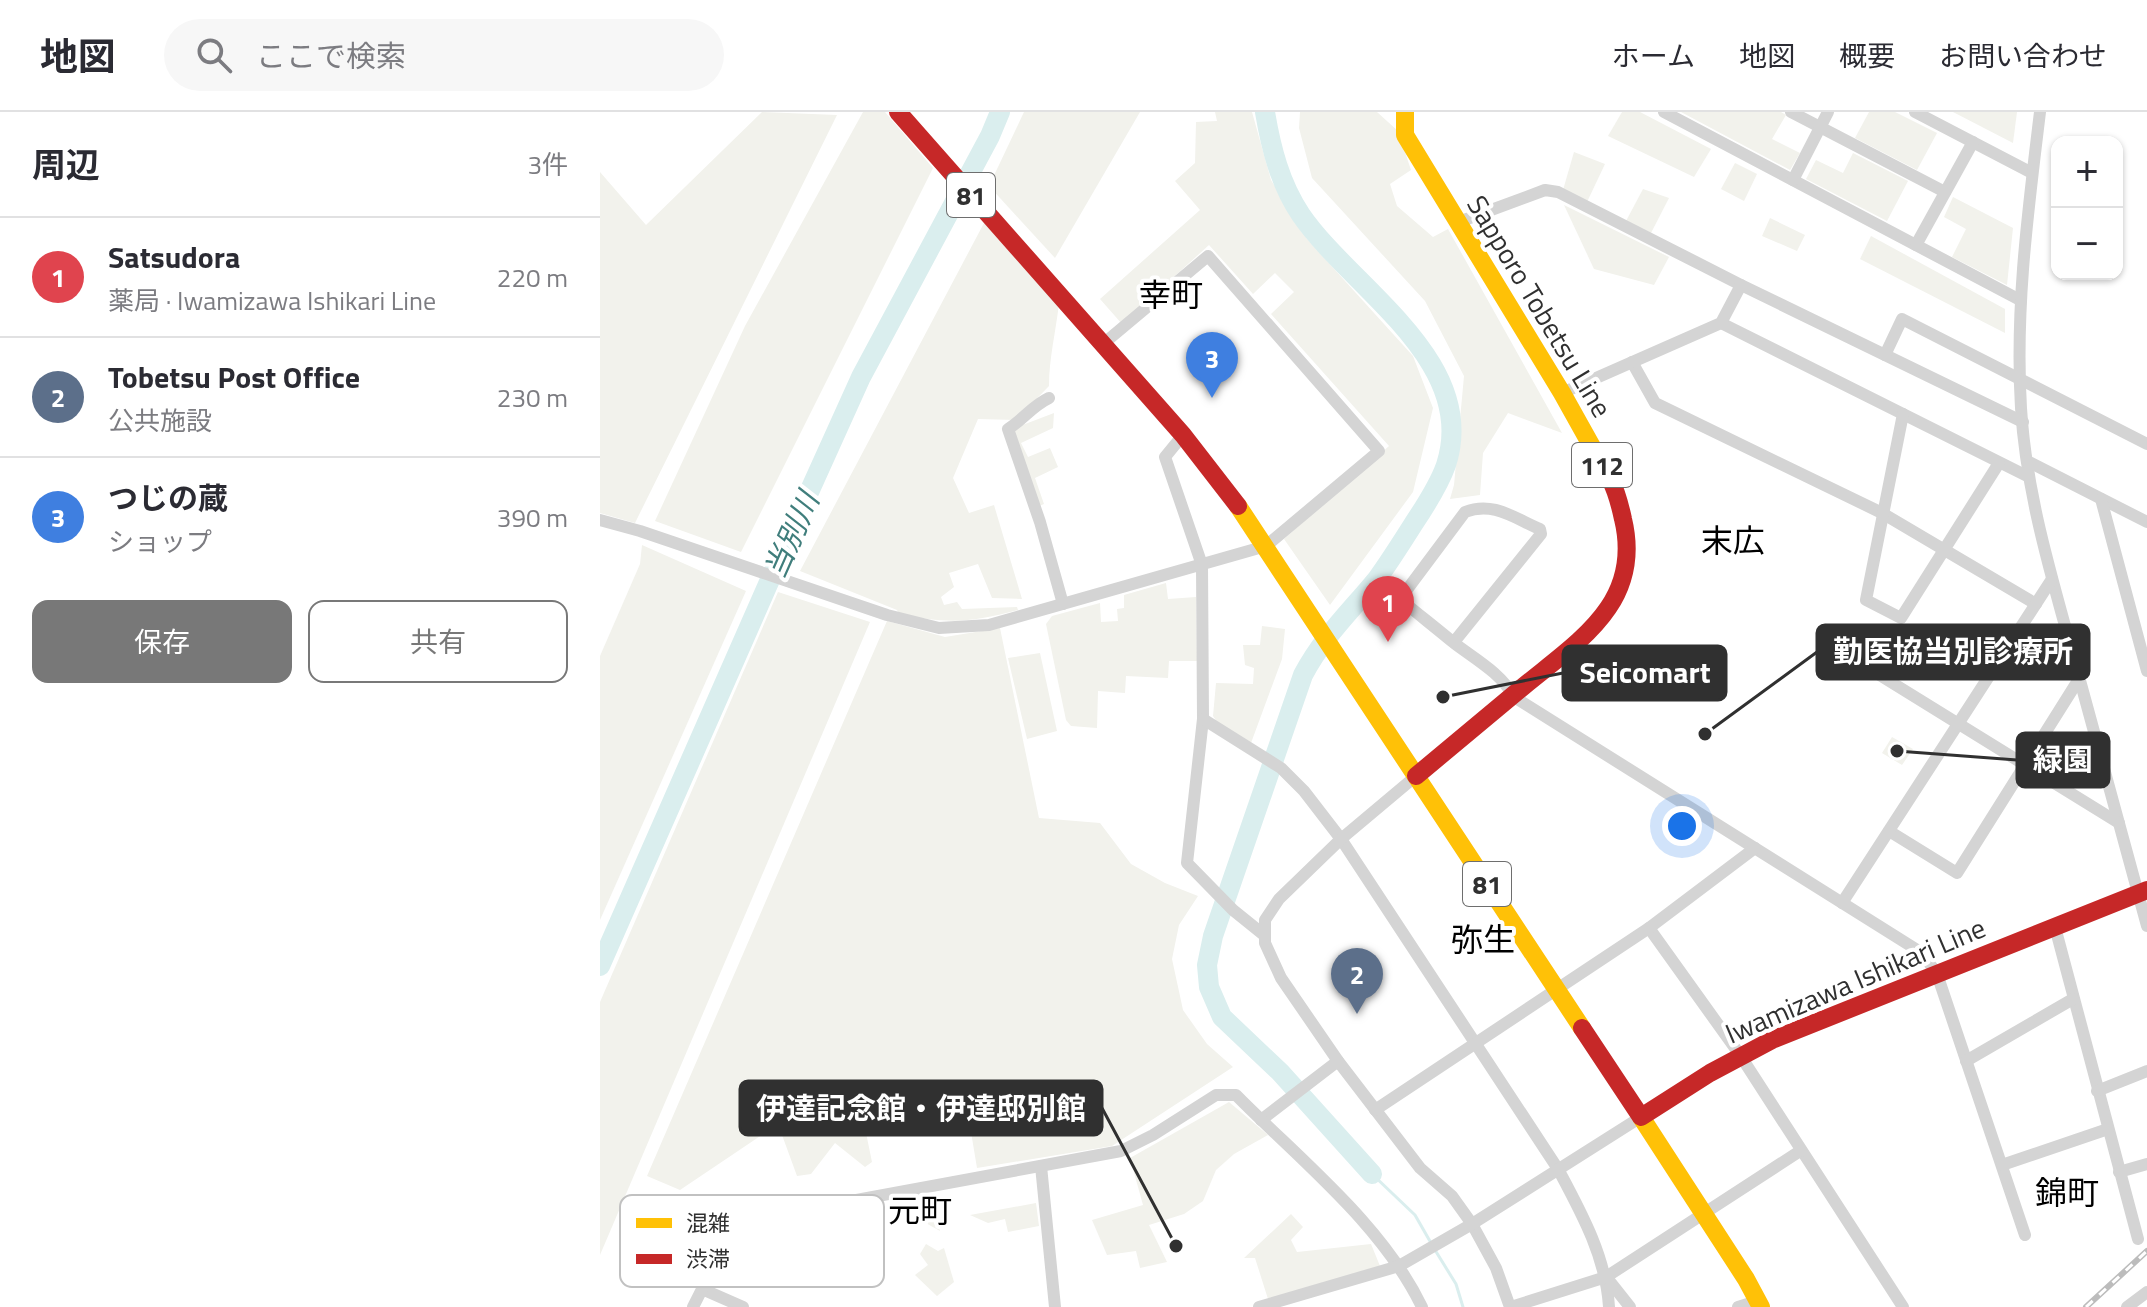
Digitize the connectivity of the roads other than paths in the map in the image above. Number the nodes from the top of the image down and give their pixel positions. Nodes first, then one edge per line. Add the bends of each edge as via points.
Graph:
1 (898, 112) edge
2 (1405, 112) edge
3 (1664, 112) edge
4 (1791, 112) edge
5 (1828, 112) edge
6 (1915, 112) edge
7 (2040, 112) edge
8 (1821, 127) junction
9 (1973, 142) junction
10 (2032, 173) junction
11 (1793, 180) junction
12 (1945, 192) junction
13 (1456, 223) junction
14 (1916, 245) junction
15 (1741, 285) junction
16 (2020, 300) junction
17 (1721, 323) junction
18 (1103, 344) junction
19 (1885, 355) junction
20 (1632, 362) junction
21 (2020, 378) junction
22 (1562, 393) junction
23 (1049, 398) dead end
24 (1903, 414) junction
25 (2023, 422) junction
26 (1183, 435) junction
27 (2147, 444) edge
28 (2027, 461) junction
29 (1999, 463) junction
30 (2029, 477) junction
31 (2101, 499) junction
32 (1882, 513) junction
33 (600, 520) edge
34 (2147, 522) edge
35 (1266, 546) junction
36 (1945, 550) junction
37 (1202, 565) junction
38 (2052, 579) junction
39 (1063, 604) junction
40 (2036, 604) junction
41 (1454, 642) junction
42 (1865, 666) dead end
43 (2147, 671) edge
44 (2079, 679) junction
45 (1514, 697) junction
46 (1203, 719) junction
47 (1958, 725) junction
48 (2026, 766) junction
49 (1416, 776) junction
50 (2119, 823) junction
51 (1889, 831) junction
52 (1341, 839) junction
53 (1755, 848) junction
54 (2142, 891) edge
55 (1842, 903) junction
56 (2147, 926) edge
57 (2055, 927) junction
58 (1649, 928) junction
59 (1264, 935) junction
60 (1937, 974) junction
61 (1558, 990) junction
62 (2073, 999) junction
63 (1476, 1043) junction
64 (1740, 1055) junction
65 (1338, 1061) junction
66 (1966, 1061) junction
67 (2147, 1071) edge
68 (2097, 1091) junction
69 (1375, 1110) junction
70 (1641, 1117) junction
71 (1261, 1120) junction
72 (2108, 1129) junction
73 (1800, 1151) junction
74 (2147, 1164) edge
75 (2002, 1165) junction
76 (1041, 1166) junction
77 (1558, 1169) junction
78 (2119, 1172) junction
79 (884, 1195) edge
80 (1704, 1213) junction
81 (1472, 1224) junction
82 (2025, 1235) dead end
83 (2138, 1239) dead end
84 (1399, 1266) junction
85 (1606, 1277) junction
86 (702, 1289) joint
87 (2142, 1299) edge
88 (1759, 1304) edge
89 (693, 1307) edge
90 (743, 1307) edge
91 (1055, 1307) edge
92 (1259, 1307) edge
93 (1422, 1307) edge
94 (1511, 1307) edge
95 (1609, 1307) edge
96 (1630, 1307) edge
97 (1738, 1307) edge
98 (1903, 1307) edge
99 (2127, 1307) edge

1 - 18 main road, 81
2 - 13 main road, Sapporo Tobetsu Line / 112 via 1405,135
3 - 11 street
4 - 8 street
5 - 8 street
6 - 9 street
7 - 10 street
8 - 11 street
8 - 12 street
9 - 10 street
9 - 12 street
10 - 16 street
11 - 14 street
12 - 14 street
13 - 15 street via 1545,190 1558,192
13 - 22 main road, Sapporo Tobetsu Line / 112
14 - 16 street
15 - 17 street
15 - 19 street
16 - 21 street
17 - 20 street
17 - 24 street
18 - 26 main road, 81
18 - 35 street via 1208,256 1379,451
19 - 21 street via 1902,319
19 - 25 street
20 - 22 street
20 - 32 street via 1655,403
21 - 25 street
21 - 27 street
22 - 45 main road, Sapporo Tobetsu Line / 112 via 1616,490 1627,535 1627,568 1616,596 1593,629
23 - 39 street via 1008,429
24 - 29 street
24 - 32 street
25 - 28 street
26 - 35 main road, 81
26 - 37 street via 1165,457
28 - 30 street
28 - 31 street
29 - 30 street
29 - 36 street
30 - 38 street
31 - 34 street
31 - 43 street
32 - 36 street
32 - 36 street via 1866,600 1901,618
33 - 39 street via 939,628 989,625
35 - 37 street
35 - 49 main road, 81
36 - 40 street
37 - 39 street
37 - 46 street
38 - 40 street
38 - 44 street
40 - 47 street
41 - 41 street via 1400,599 1465,512 1491,507 1540,529
41 - 45 street via 1507,684
42 - 47 street
44 - 48 street
44 - 50 street
45 - 49 main road, Sapporo Tobetsu Line / 112
45 - 53 street
46 - 52 street via 1281,768
46 - 59 street via 1187,863
47 - 48 street
47 - 51 street
48 - 50 street
48 - 51 street via 1957,873
49 - 52 street
49 - 61 main road, 81
50 - 54 street
51 - 55 street
52 - 59 street via 1271,909
52 - 63 street
53 - 55 street
53 - 58 street
54 - 56 street
54 - 57 main road, Iwamizawa Ishikari Line
55 - 60 street via 1922,953
57 - 60 main road, Iwamizawa Ishikari Line
57 - 62 street
58 - 61 street
58 - 64 street
59 - 65 street via 1274,966
60 - 64 main road, Iwamizawa Ishikari Line
60 - 66 street
61 - 63 street
61 - 70 main road, 81
62 - 66 street
62 - 68 street
63 - 69 street
63 - 77 street
64 - 70 main road, Iwamizawa Ishikari Line
64 - 73 street
65 - 69 street
65 - 71 street
66 - 75 street
67 - 68 street
68 - 72 street
69 - 81 street
70 - 77 street
70 - 80 main road
71 - 76 street via 1236,1095 1216,1095 1121,1151
71 - 84 street via 1376,1235
72 - 75 street
72 - 78 street
73 - 80 street
73 - 98 street
74 - 78 street
75 - 82 street
76 - 79 street
76 - 91 street
77 - 81 street
77 - 85 street
78 - 83 street
80 - 85 street
80 - 88 main road
81 - 84 street
81 - 94 street
84 - 92 street
84 - 93 street
85 - 94 street
85 - 95 street
85 - 96 street
86 - 89 street
86 - 90 street
87 - 99 street
88 - 97 street

